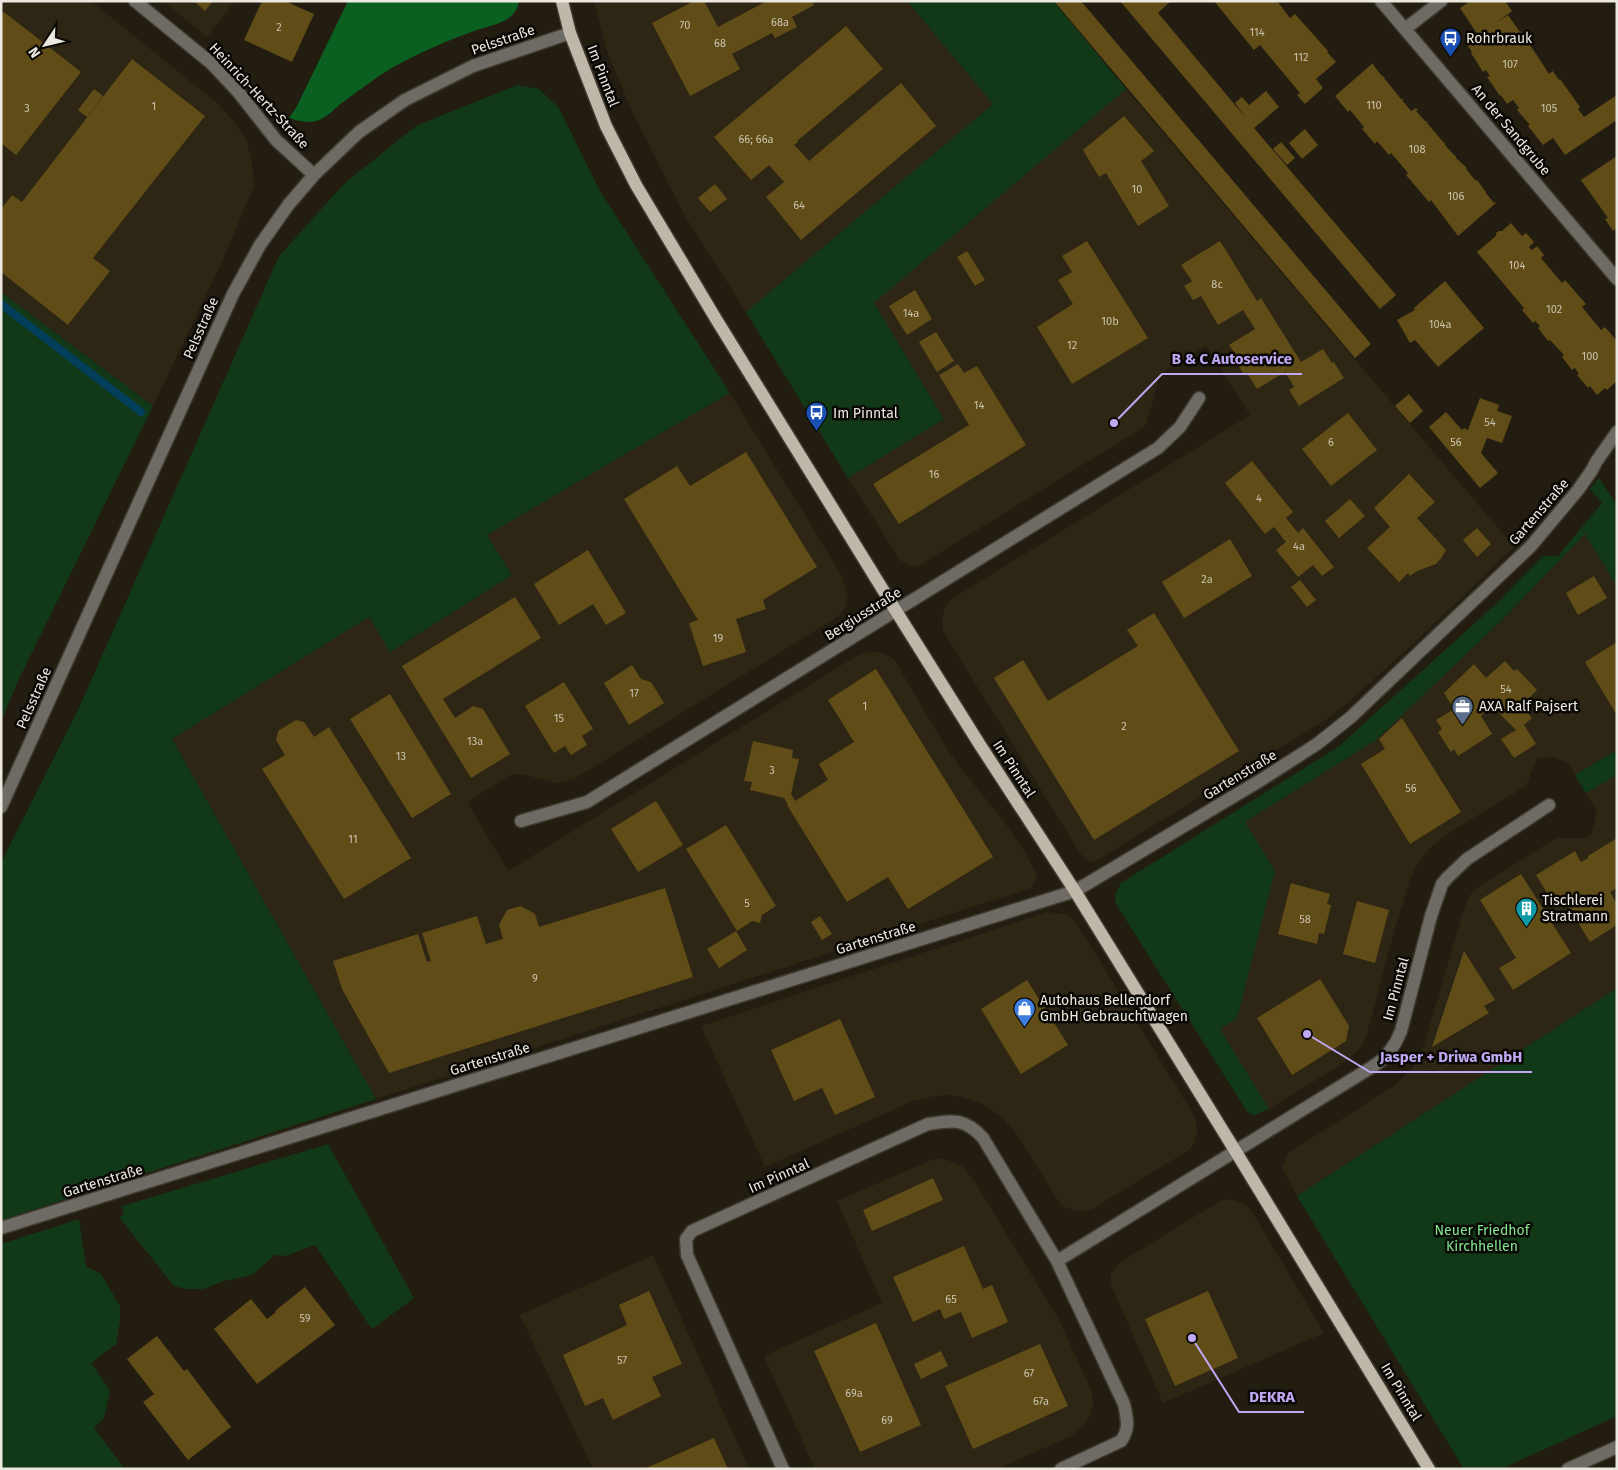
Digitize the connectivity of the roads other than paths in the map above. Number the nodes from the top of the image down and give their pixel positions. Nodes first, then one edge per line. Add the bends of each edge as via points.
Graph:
1 (135, 1) edge
2 (562, 1) edge
3 (1381, 1) edge
4 (1442, 1) edge
5 (1405, 29) junction
6 (570, 33) junction
7 (314, 175) junction
8 (1617, 279) edge
9 (1199, 398) dead end
10 (1617, 432) edge
11 (896, 611) junction
12 (1549, 805) dead end
13 (1, 807) edge
14 (521, 821) dead end
15 (1075, 890) junction
16 (1236, 1152) junction
17 (1, 1228) edge
18 (1057, 1261) junction
19 (1617, 1447) edge
20 (783, 1469) edge
21 (1061, 1469) edge
22 (1429, 1469) edge
23 (1568, 1469) edge

1 - 7 street, Heinrich-Hertz-Straße via 211,63 276,140
2 - 6 main road
3 - 5 street, An der Sandgrube
4 - 5 street
5 - 8 street, An der Sandgrube
6 - 7 street, Pelsstraße via 474,66 405,100 360,132
6 - 11 main road, Im Pinntal via 606,126 636,185
7 - 13 street, Pelsstraße via 260,245 233,294
9 - 11 street, Bergiusstraße via 1180,426 1158,448
10 - 15 street, Gartenstraße via 1578,490 1531,546 1352,717 1261,780
11 - 14 street, Bergiusstraße via 586,802
11 - 15 main road, Im Pinntal
12 - 16 street, Im Pinntal via 1467,859 1442,884 1401,1031 1382,1060
15 - 16 main road, Im Pinntal
15 - 17 street, Gartenstraße
16 - 18 street, Im Pinntal
16 - 22 main road, Im Pinntal
18 - 20 street, Im Pinntal via 984,1138 974,1127 961,1121 928,1124 692,1231 686,1239 687,1255
18 - 21 street, Im Pinntal via 1124,1404 1127,1419 1126,1434 1121,1441
19 - 23 street

